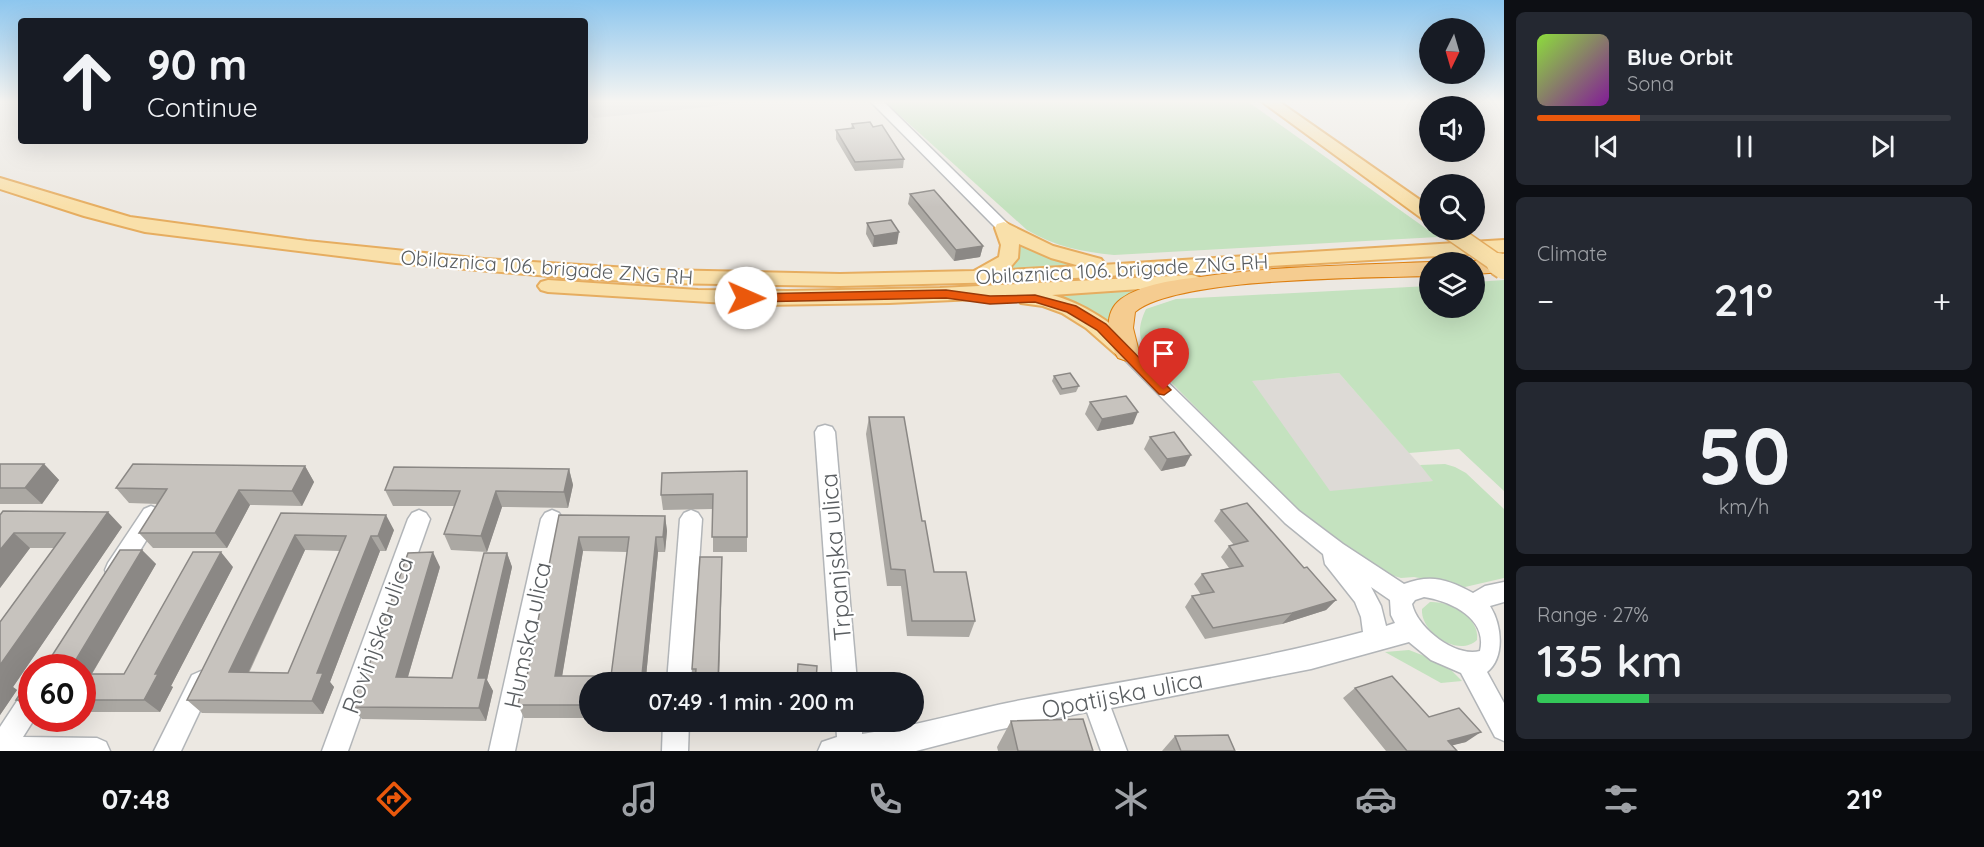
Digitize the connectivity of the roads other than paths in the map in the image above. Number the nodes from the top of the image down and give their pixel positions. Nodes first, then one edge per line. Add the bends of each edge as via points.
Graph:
1 (911, 136) edge
2 (1317, 136) edge
3 (0, 183) edge
4 (1419, 208) edge
5 (130, 222) junction
6 (1004, 228) junction
7 (1464, 240) edge
8 (1504, 246) edge
9 (1504, 266) edge
10 (1485, 267) edge
11 (1155, 268) junction
12 (1419, 270) edge
13 (961, 277) junction
14 (1208, 281) junction
15 (946, 294) junction
16 (1127, 352) junction
17 (825, 432) dead end
18 (151, 515) edge
19 (419, 519) dead end
20 (552, 519) dead end
21 (691, 519) dead end
22 (1309, 532) junction
23 (102, 591) edge
24 (1504, 591) edge
25 (1404, 597) junction
26 (1474, 606) junction
27 (1412, 630) junction
28 (1375, 641) junction
29 (1469, 664) junction
30 (210, 665) edge
31 (680, 672) edge
32 (844, 672) edge
33 (1095, 699) junction
34 (18, 722) edge
35 (1504, 728) edge
36 (676, 732) edge
37 (847, 732) edge
38 (0, 750) edge
39 (844, 750) edge
40 (97, 751) edge
41 (167, 751) edge
42 (335, 751) edge
43 (502, 751) edge
44 (675, 751) edge
45 (1114, 751) edge

1 - 6 street
2 - 4 main road
3 - 5 main road, Obilaznica 106. brigade ZNG RH
5 - 13 main road, Obilaznica 106. brigade ZNG RH via 297,247 546,271 772,279
5 - 15 main road, Obilaznica 106. brigade ZNG RH via 286,257 520,284 725,297
6 - 11 main road via 1039,248 1071,258
6 - 13 main road via 1012,245 1010,258 990,271
7 - 9 main road, bridge
8 - 11 main road, Obilaznica 106. brigade ZNG RH
9 - 10 highway
11 - 13 main road, Obilaznica 106. brigade ZNG RH
12 - 14 highway, Obilaznica 106. brigade ZNG RH
14 - 15 main road, Obilaznica 106. brigade ZNG RH
14 - 16 highway via 1150,292 1127,306 1121,326
15 - 16 main road via 990,300 1035,298 1053,303 1101,327
16 - 22 street
17 - 32 street, Trpanjska ulica
18 - 23 street
19 - 42 street, Rovinjska ulica
20 - 43 street, Humska ulica
21 - 31 street
22 - 25 street
22 - 28 street via 1365,598 1375,622
24 - 26 street via 1485,596
25 - 26 street via 1414,589 1436,588
25 - 27 street via 1402,609
26 - 29 street via 1486,617 1499,642 1493,659
27 - 28 street, Opatijska ulica
27 - 29 street via 1431,649
28 - 33 street, Opatijska ulica via 1311,658
29 - 35 street
30 - 41 street
33 - 39 street, Opatijska ulica via 997,717 905,741
33 - 45 street
34 - 38 street
36 - 44 street
37 - 39 street
38 - 40 street

